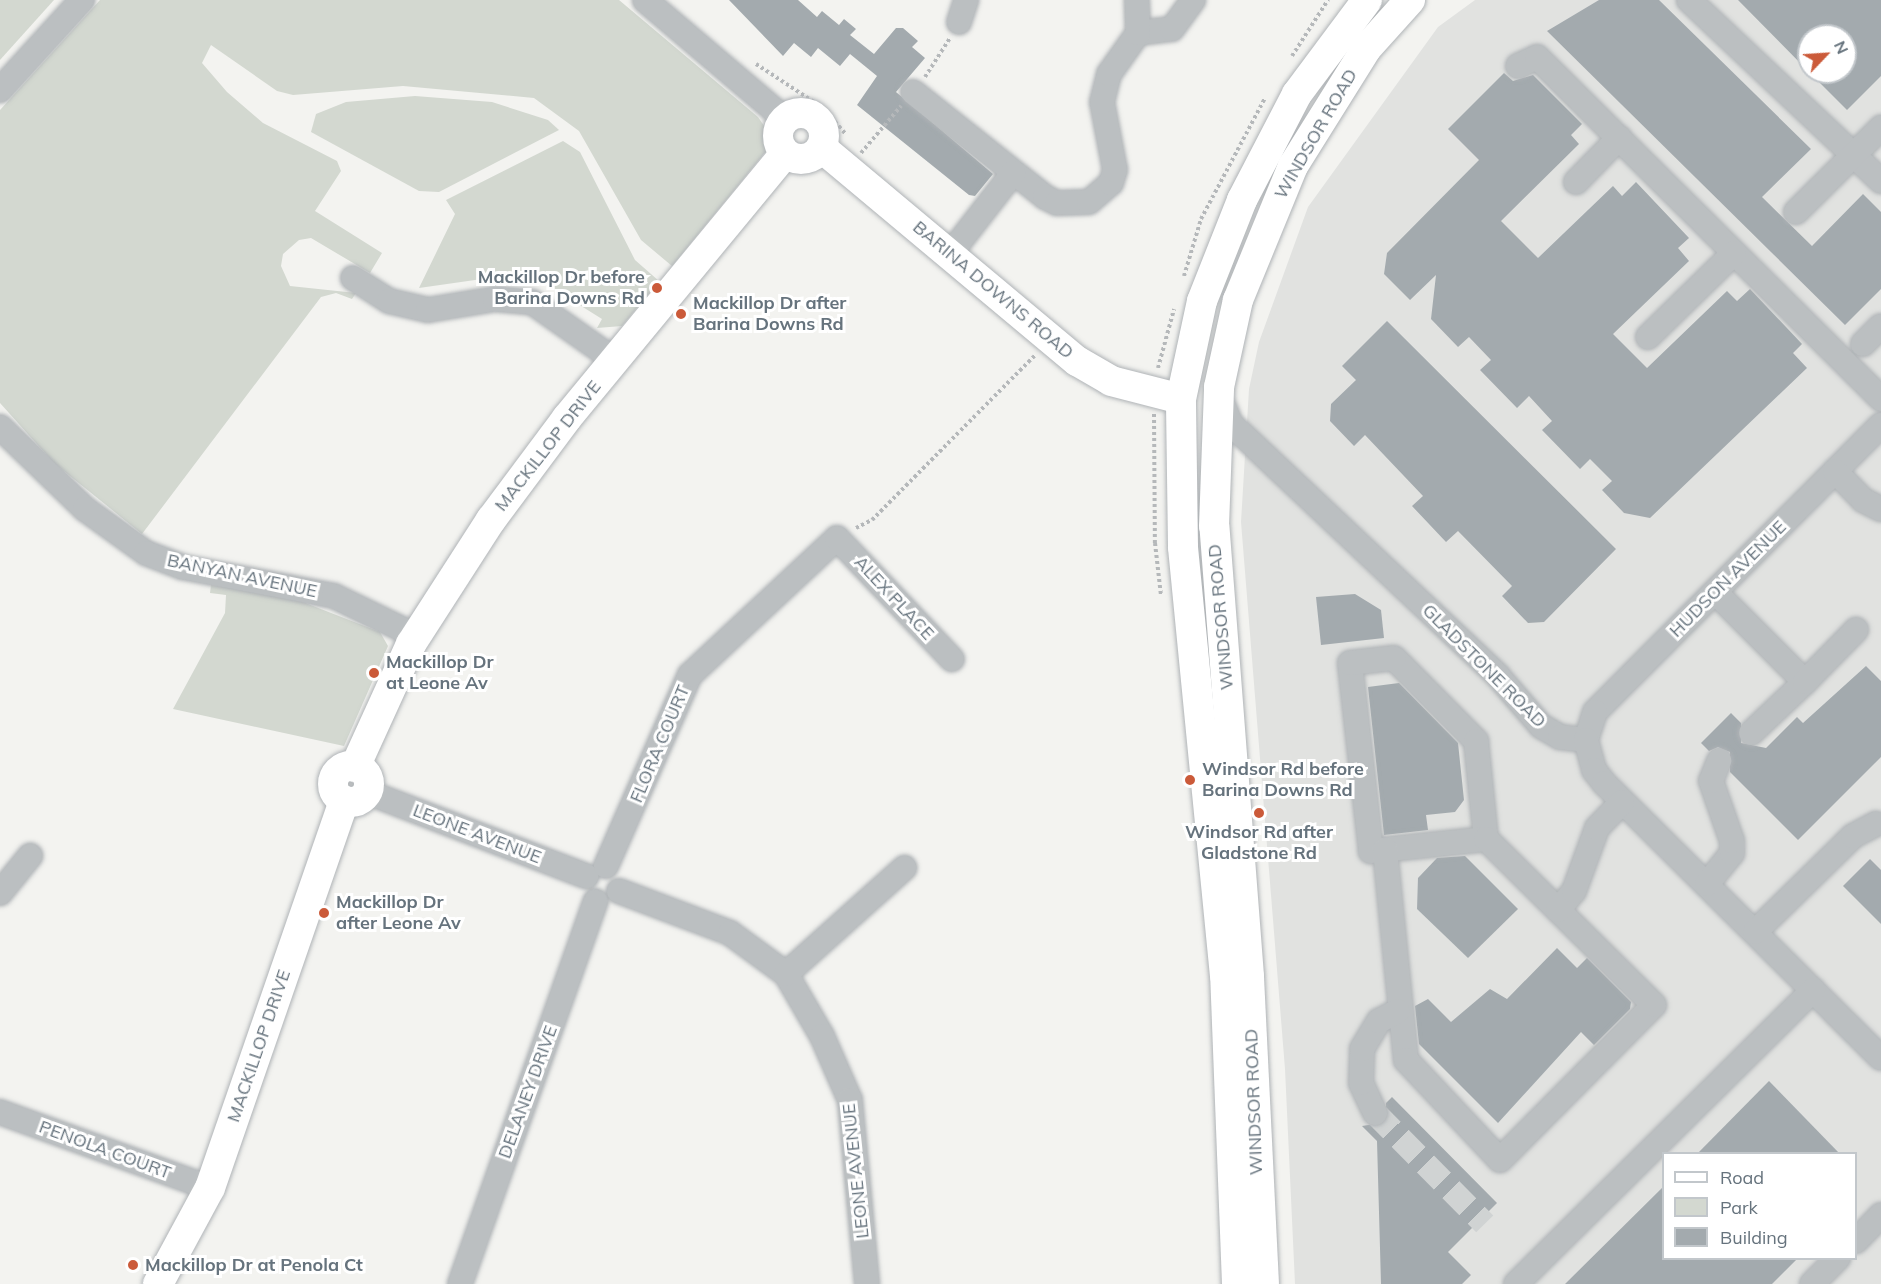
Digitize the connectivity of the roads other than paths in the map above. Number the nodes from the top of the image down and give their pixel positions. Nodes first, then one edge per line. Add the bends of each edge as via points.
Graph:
1 (82, 0) edge
2 (645, 0) edge
3 (1137, 0) edge
4 (1193, 0) edge
5 (1367, 0) edge
6 (1410, 0) edge
7 (1689, 0) edge
8 (1138, 33) junction
9 (1518, 66) dead end
10 (0, 90) edge
11 (913, 92) dead end
12 (785, 119) junction
13 (1881, 128) edge
14 (1619, 138) junction
15 (822, 148) junction
16 (785, 154) junction
17 (1854, 155) junction
18 (1013, 173) junction
19 (1881, 181) edge
20 (1576, 182) dead end
21 (1797, 212) dead end
22 (1734, 253) junction
23 (950, 254) junction
24 (353, 278) dead end
25 (1238, 300) junction
26 (1881, 326) edge
27 (1647, 337) dead end
28 (1863, 344) dead end
29 (616, 361) junction
30 (1219, 387) junction
31 (1181, 399) junction
32 (1881, 399) edge
33 (1881, 425) edge
34 (0, 427) edge
35 (1835, 471) junction
36 (1881, 509) edge
37 (837, 538) joint
38 (1715, 592) junction
39 (1856, 630) dead end
40 (416, 636) junction
41 (952, 659) dead end
42 (1804, 682) junction
43 (1751, 733) dead end
44 (1586, 740) junction
45 (1719, 761) dead end
46 (355, 787) junction
47 (1622, 802) junction
48 (1876, 824) dead end
49 (1486, 839) junction
50 (1385, 850) junction
51 (30, 856) dead end
52 (904, 868) dead end
53 (596, 871) junction
54 (1707, 884) junction
55 (619, 891) junction
56 (0, 892) edge
57 (597, 901) junction
58 (1558, 910) junction
59 (1755, 932) junction
60 (786, 974) junction
61 (1813, 990) junction
62 (1398, 1011) junction
63 (1881, 1058) edge
64 (0, 1112) edge
65 (1375, 1113) tunnel mouth
66 (210, 1188) junction
67 (1881, 1215) edge
68 (1857, 1240) edge
69 (1836, 1260) edge
70 (158, 1284) edge
71 (460, 1284) edge
72 (867, 1284) edge
73 (1237, 1284) edge
74 (1264, 1284) edge
75 (1516, 1284) edge
76 (1812, 1284) edge

1 - 10 street
2 - 12 street
3 - 8 street
4 - 8 street via 1172,29
5 - 31 main road, WINDSOR ROAD via 1297,94 1242,200 1202,301
6 - 25 main road, WINDSOR ROAD via 1366,49 1310,138 1270,214
7 - 17 street
8 - 18 street via 1105,87 1103,116 1115,170 1102,194 1089,202 1057,203
9 - 14 street via 1537,57
11 - 18 street
12 - 15 main road via 796,112 816,118 824,129
12 - 16 main road via 778,138
13 - 17 street
14 - 20 street
14 - 22 street
15 - 16 main road via 804,160
15 - 23 main road, BARINA DOWNS ROAD
16 - 29 main road, MACKILLOP DRIVE
17 - 19 street
17 - 21 street
18 - 23 street
22 - 27 street
22 - 32 street
23 - 31 main road, BARINA DOWNS ROAD via 1050,339 1111,381
24 - 29 street via 389,301 428,310 495,299 532,302
25 - 30 main road, WINDSOR ROAD
25 - 31 main road via 1197,389
26 - 28 street
29 - 40 main road, MACKILLOP DRIVE via 491,520
30 - 44 street, GLADSTONE ROAD via 1231,424 1498,676 1541,726 1560,737
30 - 74 main road, WINDSOR ROAD via 1214,526 1248,964
31 - 73 main road, WINDSOR ROAD via 1184,547 1226,976
33 - 35 street, HUDSON AVENUE
34 - 40 street, BANYAN AVENUE via 85,509 146,553 183,567 334,596
35 - 36 street via 1863,500
35 - 38 street, HUDSON AVENUE
37 - 41 street, ALEX PLACE
37 - 53 street, FLORA COURT via 690,675
38 - 42 street
38 - 44 street, HUDSON AVENUE via 1595,712
39 - 42 street
40 - 46 main road, MACKILLOP DRIVE via 379,704
42 - 43 street
44 - 47 street via 1594,770
45 - 54 street via 1711,781 1732,853
46 - 53 street, LEONE AVENUE
46 - 66 main road, MACKILLOP DRIVE
47 - 54 street
47 - 58 street via 1597,828 1574,891
48 - 59 street via 1853,836
49 - 50 street
49 - 50 street via 1476,741 1394,658 1350,663 1371,851
49 - 58 street
50 - 62 street
51 - 56 street
52 - 60 street
53 - 55 street via 621,879
53 - 57 street via 585,886
54 - 59 street
55 - 57 street via 605,902
55 - 60 street, LEONE AVENUE via 730,933
57 - 71 street, DELANEY DRIVE
58 - 62 street via 1654,1005 1500,1160 1414,1073 1401,1046
59 - 61 street
60 - 72 street, LEONE AVENUE via 822,1036 850,1100
61 - 63 street
61 - 75 street
62 - 65 street via 1379,1021 1362,1049 1361,1083
64 - 66 street, PENOLA COURT
66 - 70 main road, MACKILLOP DRIVE
67 - 68 street
69 - 76 street

